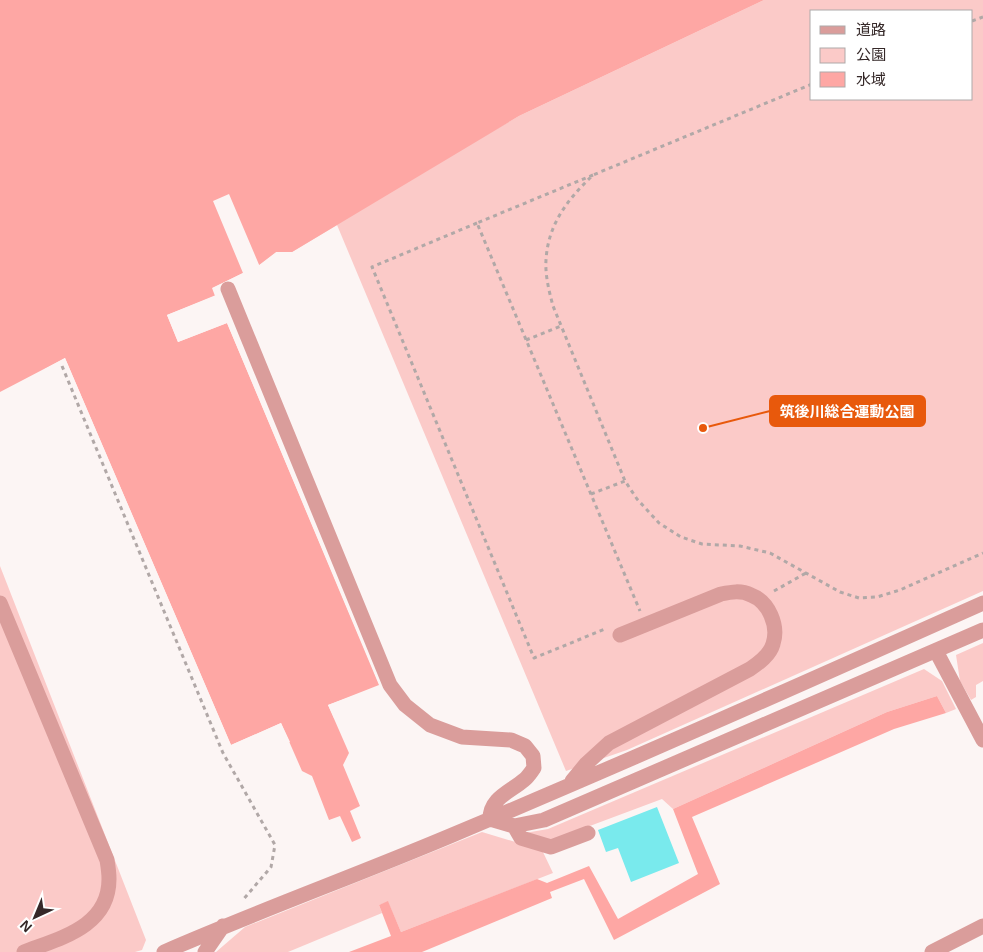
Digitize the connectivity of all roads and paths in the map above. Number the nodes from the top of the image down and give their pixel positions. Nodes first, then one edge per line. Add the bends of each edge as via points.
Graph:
1 (810, 85) edge
2 (593, 175) junction
3 (477, 223) junction
4 (228, 289) dead end
5 (561, 326) junction
6 (526, 340) junction
7 (62, 366) dead end
8 (626, 481) junction
9 (591, 494) junction
10 (983, 553) edge
11 (806, 573) junction
12 (770, 594) dead end
13 (0, 603) edge
14 (983, 603) edge
15 (641, 614) dead end
16 (983, 630) edge
17 (613, 632) joint
18 (936, 651) junction
19 (983, 740) edge
20 (570, 784) junction
21 (490, 819) junction
22 (514, 826) junction
23 (588, 833) dead end
24 (240, 902) dead end
25 (222, 926) junction
26 (983, 926) edge
27 (24, 952) edge
28 (164, 952) edge
29 (205, 952) edge
30 (932, 952) edge

1 - 2 path
2 - 3 path
2 - 5 path via 576,191 550,234 547,281
3 - 6 path
3 - 17 path via 372,267 534,658
4 - 21 street via 390,685 405,705 430,725 462,737 512,740 526,746 533,756 534,768 525,780 498,799 490,811
5 - 6 path
5 - 8 path
6 - 9 path
7 - 24 path via 223,753 275,845 271,867
8 - 9 path
8 - 11 path via 659,523 681,537 702,544 740,546 770,554
9 - 15 path
10 - 11 path via 877,597 859,598 840,592
11 - 12 path
13 - 27 street via 107,860 110,880 106,900 95,917 80,930
14 - 20 street
16 - 18 street
17 - 20 street via 738,591 751,594 762,602 771,615 775,630 773,645 750,669 609,742
18 - 19 street
18 - 22 street via 544,820
20 - 21 street
21 - 22 street
21 - 25 street
22 - 23 street via 520,838 551,847
25 - 28 street
25 - 29 street
26 - 30 street

